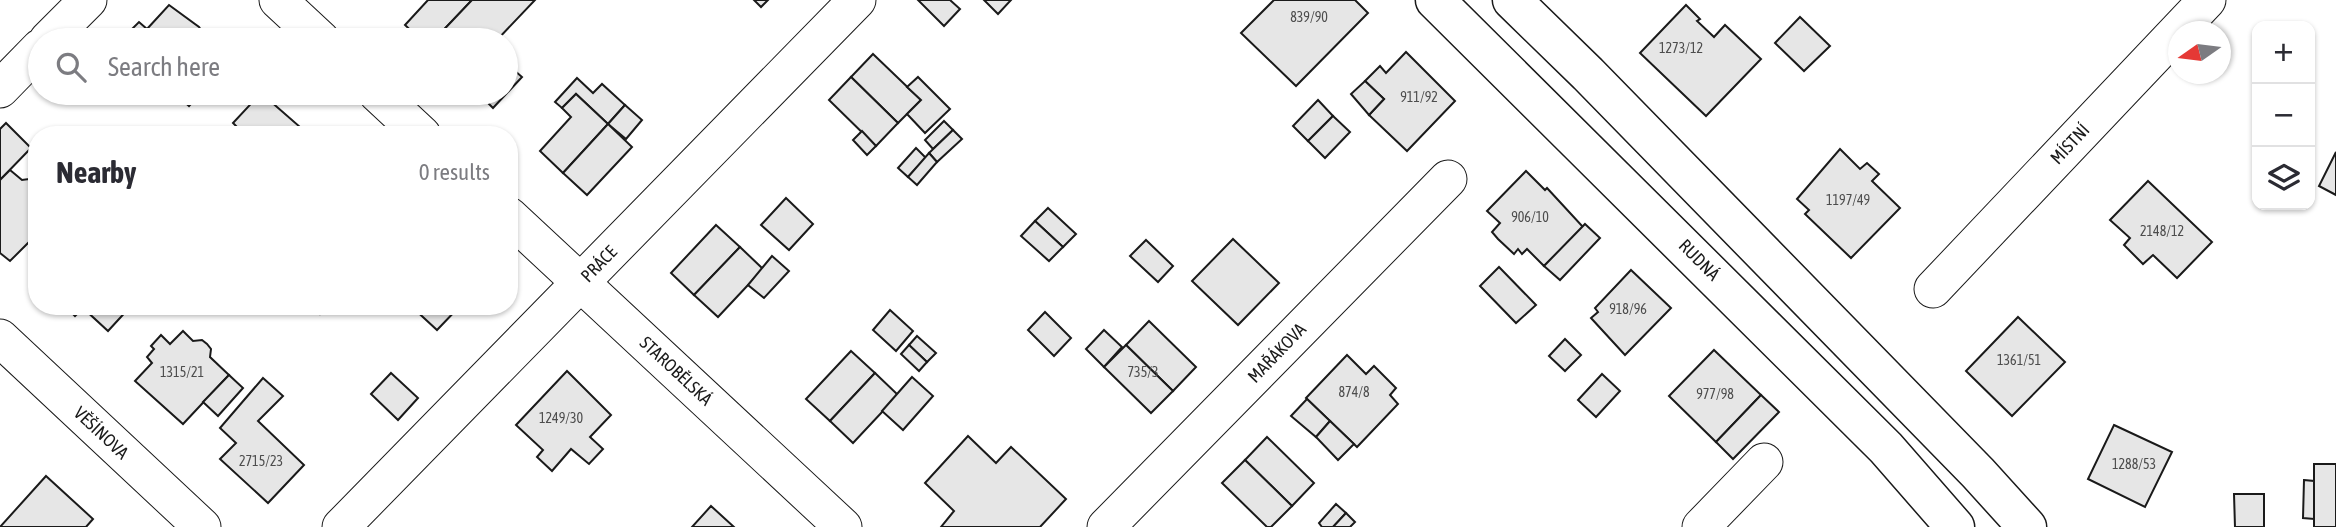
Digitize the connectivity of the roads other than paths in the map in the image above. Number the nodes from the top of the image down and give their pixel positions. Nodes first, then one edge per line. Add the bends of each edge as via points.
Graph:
1 (88, 0) edge
2 (278, 0) edge
3 (857, 0) edge
4 (1435, 0) edge
5 (1512, 0) edge
6 (2207, 0) edge
7 (60, 28) edge
8 (308, 28) edge
9 (28, 60) edge
10 (0, 89) edge
11 (390, 105) edge
12 (412, 126) edge
13 (1448, 179) dead end
14 (518, 224) edge
15 (580, 282) junction
16 (1933, 289) dead end
17 (0, 338) edge
18 (1886, 448) junction
19 (1764, 462) dead end
20 (1978, 473) junction
21 (202, 527) edge
22 (341, 527) edge
23 (843, 527) edge
24 (1106, 527) edge
25 (1701, 527) edge
26 (1932, 527) edge
27 (1955, 527) edge
28 (2027, 527) edge
29 (2055, 527) edge

1 - 7 street
2 - 8 street
3 - 15 street, PRÁCE
4 - 18 highway, RUDNÁ
5 - 20 highway
6 - 16 street, MÍSTNÍ
9 - 10 street
11 - 12 street
13 - 24 street, MAŘÁKOVA
14 - 15 street, STAROBĚLSKÁ
15 - 22 street, PRÁCE
15 - 23 street, STAROBĚLSKÁ
17 - 21 street, VĚŠÍNOVA
18 - 26 highway
18 - 27 highway, RUDNÁ
19 - 25 street
20 - 28 highway
20 - 29 highway

